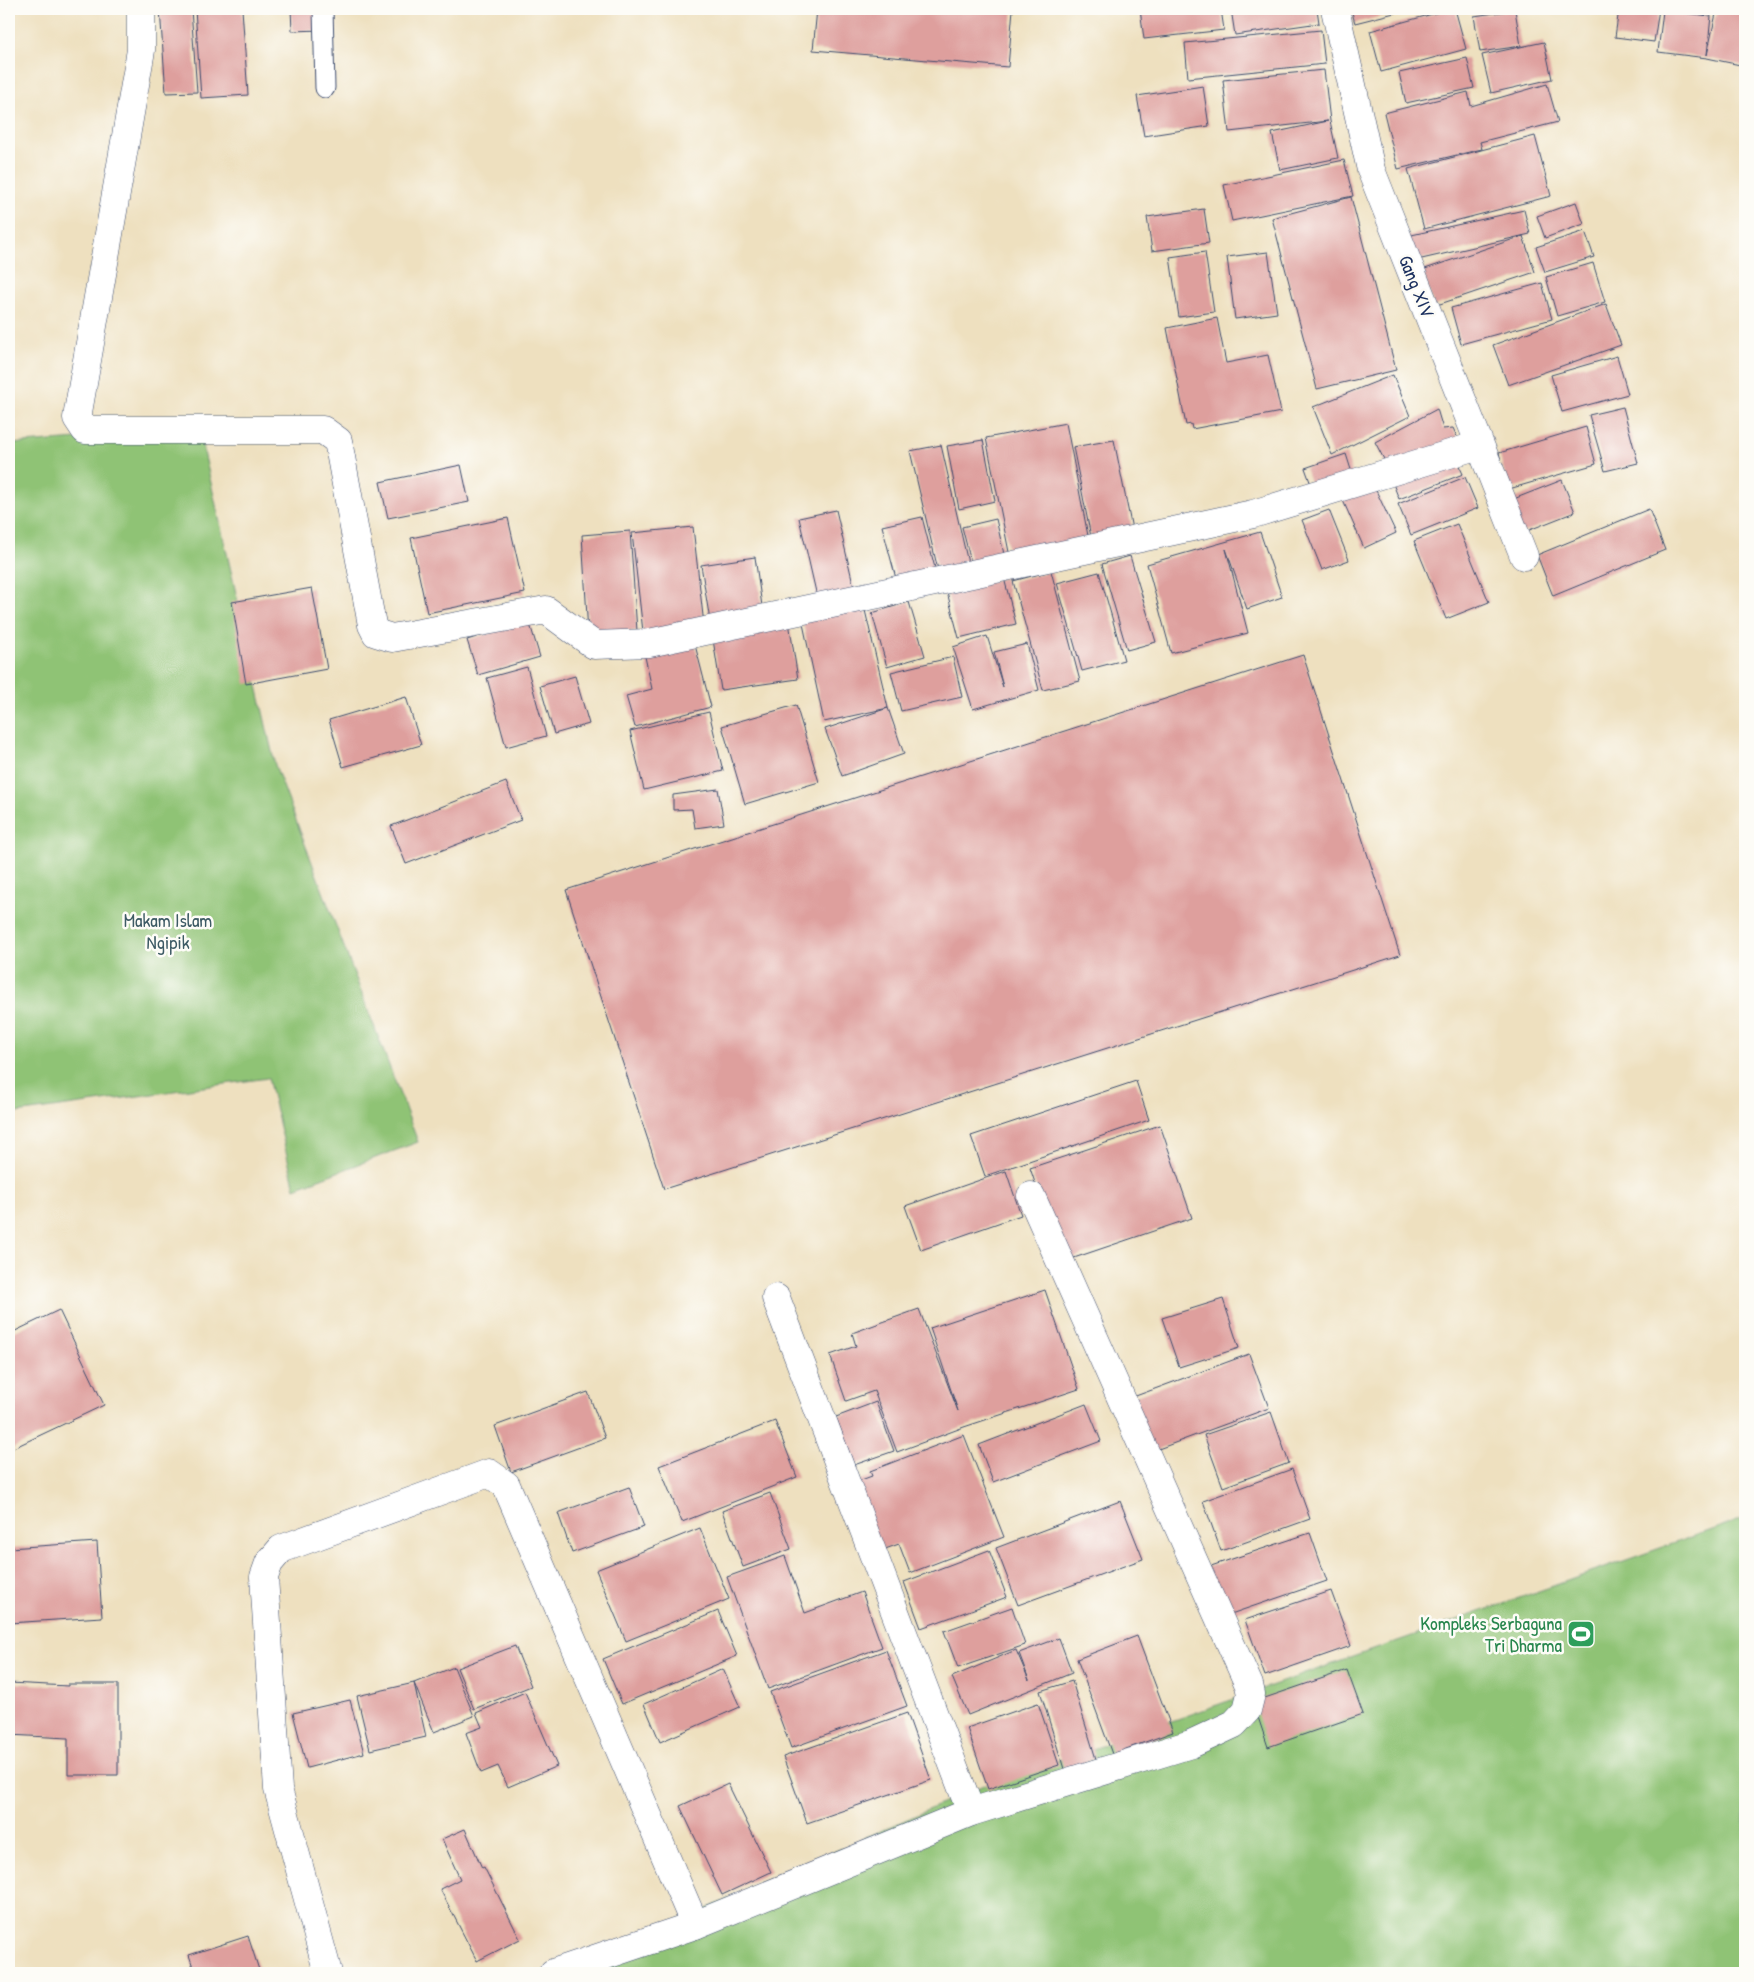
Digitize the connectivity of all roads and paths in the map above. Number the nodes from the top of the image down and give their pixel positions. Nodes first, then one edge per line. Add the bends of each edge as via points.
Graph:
1 (141, 9) edge
2 (324, 9) edge
3 (1335, 9) edge
4 (324, 88) dead end
5 (1479, 445) junction
6 (1524, 556) dead end
7 (1032, 1196) dead end
8 (776, 1298) dead end
9 (972, 1812) junction
10 (695, 1925) junction
11 (328, 1973) edge
12 (553, 1973) edge

1 - 5 street via 141,50 77,418 85,430 323,430 332,434 338,441 372,625 376,633 384,636 392,638 546,610 594,645 649,644 1253,514
2 - 4 lane
3 - 5 street, Gang XIV via 1371,170
5 - 6 street, Gang XIV
7 - 9 street via 1251,1694 1247,1710 1234,1724 1191,1744
8 - 9 street
9 - 10 street
10 - 11 street via 506,1485 489,1473 281,1549 269,1563 264,1577 278,1789
10 - 12 street

